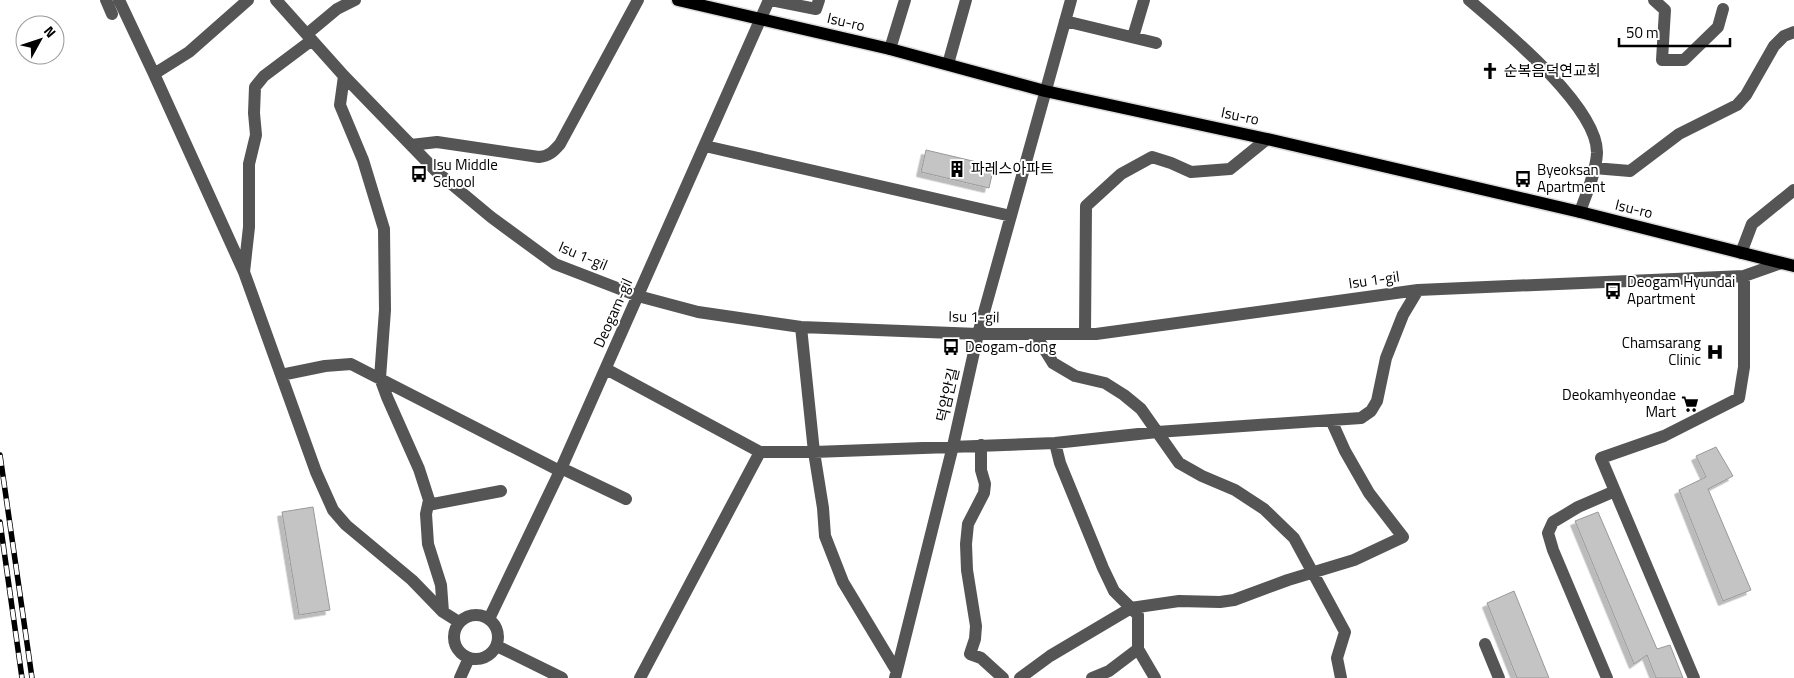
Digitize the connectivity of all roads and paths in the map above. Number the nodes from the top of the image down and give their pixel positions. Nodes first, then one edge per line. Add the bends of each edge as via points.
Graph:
1 (106, 0) edge
2 (119, 0) edge
3 (248, 0) edge
4 (276, 0) edge
5 (355, 0) edge
6 (638, 0) edge
7 (678, 0) edge
8 (770, 0) edge
9 (820, 0) edge
10 (905, 0) edge
11 (966, 0) edge
12 (1071, 0) edge
13 (1144, 0) edge
14 (1469, 0) edge
15 (1654, 0) edge
16 (336, 4) edge
17 (1723, 9) dead end
18 (112, 14) dead end
19 (762, 19) junction
20 (1065, 21) junction
21 (1794, 32) edge
22 (310, 37) junction
23 (1133, 37) junction
24 (1156, 43) dead end
25 (890, 49) junction
26 (948, 64) junction
27 (154, 74) junction
28 (344, 76) junction
29 (1045, 91) junction
30 (1267, 139) junction
31 (411, 145) junction
32 (705, 146) junction
33 (1594, 168) junction
34 (1794, 190) edge
35 (1580, 212) junction
36 (1011, 216) junction
37 (1741, 253) junction
38 (1781, 263) junction
39 (1794, 266) edge
40 (244, 272) junction
41 (1744, 276) junction
42 (1418, 290) junction
43 (638, 296) junction
44 (801, 326) junction
45 (978, 334) junction
46 (1035, 334) junction
47 (1085, 334) junction
48 (606, 369) junction
49 (281, 375) junction
50 (380, 378) junction
51 (1331, 420) junction
52 (1156, 432) junction
53 (1055, 443) junction
54 (981, 445) junction
55 (953, 446) junction
56 (760, 452) junction
57 (814, 452) junction
58 (560, 470) junction
59 (501, 491) dead end
60 (1615, 491) junction
61 (626, 498) dead end
62 (428, 505) junction
63 (1313, 573) junction
64 (1132, 608) junction
65 (443, 612) junction
66 (489, 619) junction
67 (459, 622) junction
68 (1485, 644) dead end
69 (496, 646) junction
70 (1138, 649) junction
71 (469, 658) junction
72 (896, 674) edge
73 (460, 678) edge
74 (562, 678) edge
75 (640, 678) edge
76 (1003, 678) edge
77 (1020, 678) edge
78 (1092, 678) edge
79 (1155, 678) edge
80 (1341, 678) edge
81 (1499, 678) edge
82 (1607, 678) edge
83 (1694, 678) edge

1 - 18 street
2 - 27 street
3 - 27 street via 189,52
4 - 22 street, Isu 1-gil
5 - 16 street
6 - 31 street via 560,144 552,153 539,157 437,142
7 - 19 main road, Isu-ro
8 - 9 street via 816,9
8 - 19 street, Deogam-gil
10 - 25 street
11 - 26 street
12 - 20 street, 덕암안길
13 - 23 street
14 - 33 street via 1530,55 1572,100 1593,131 1597,154
15 - 17 street via 1665,10 1662,60 1684,60 1718,27
16 - 22 street
19 - 25 main road, Isu-ro
19 - 32 street, Deogam-gil
20 - 23 street
20 - 29 street, 덕암안길
21 - 33 street via 1774,46 1737,105 1679,134 1630,171
22 - 28 street, Isu 1-gil
22 - 40 street via 255,87 256,135 249,164 250,226
23 - 24 street
25 - 26 main road, Isu-ro
26 - 29 main road, Isu-ro
27 - 40 street
28 - 31 street, Isu 1-gil
28 - 50 street via 340,105 364,160 384,229
29 - 30 main road, Isu-ro
29 - 36 street, 덕암안길
30 - 35 main road, Isu-ro
30 - 47 street via 1230,169 1191,172 1152,157 1121,174 1086,206
31 - 43 street, Isu 1-gil via 491,217 554,264
32 - 36 street
32 - 43 street, Deogam-gil
33 - 35 street
34 - 37 street via 1752,224
35 - 37 main road, Isu-ro
36 - 45 street, 덕암안길
37 - 38 main road, Isu-ro
38 - 39 main road, Isu-ro
38 - 41 street, Isu 1-gil
40 - 49 street
41 - 42 street, Isu 1-gil
41 - 60 street via 1744,367 1739,398 1664,436 1601,458
42 - 47 street, Isu 1-gil
42 - 51 street via 1403,315 1386,358 1378,401 1361,418
43 - 44 street, Isu 1-gil via 698,312
43 - 48 street, Deogam-gil
44 - 45 street, Isu 1-gil
44 - 57 street
45 - 46 street, Isu 1-gil
45 - 55 street, 덕암안길
46 - 47 street, Isu 1-gil
46 - 52 street via 1054,363 1075,376 1105,383 1124,395 1141,408
48 - 56 street
48 - 58 street, Deogam-gil
49 - 50 street via 350,364
49 - 65 street via 316,472 334,510 346,525 412,580
50 - 58 street
50 - 62 street via 419,469
51 - 52 street
51 - 63 street via 1369,494 1403,537 1354,560
52 - 53 street
52 - 63 street via 1179,463 1235,490 1264,509 1294,538
53 - 54 street
53 - 64 street via 1060,463 1103,568 1114,591
54 - 55 street
54 - 76 street via 984,493 968,524 966,544 976,626 970,654 981,658
55 - 57 street
55 - 72 street, 덕암안길
56 - 57 street
56 - 75 street
57 - 72 street via 825,536 843,582
58 - 61 street
58 - 66 street, Deogam-gil
59 - 62 street
60 - 82 street via 1553,522 1548,533
60 - 83 street
62 - 65 street via 428,544 441,585
63 - 64 street via 1234,600 1179,601
63 - 80 street via 1345,632 1337,658
64 - 70 street via 1138,615
64 - 77 street via 1050,656
65 - 67 street
66 - 67 street via 475,614
66 - 69 street via 497,631
67 - 71 street via 453,639 459,652
68 - 81 street
69 - 71 street via 486,657
69 - 74 street
70 - 78 street via 1108,672
70 - 79 street
71 - 73 street

